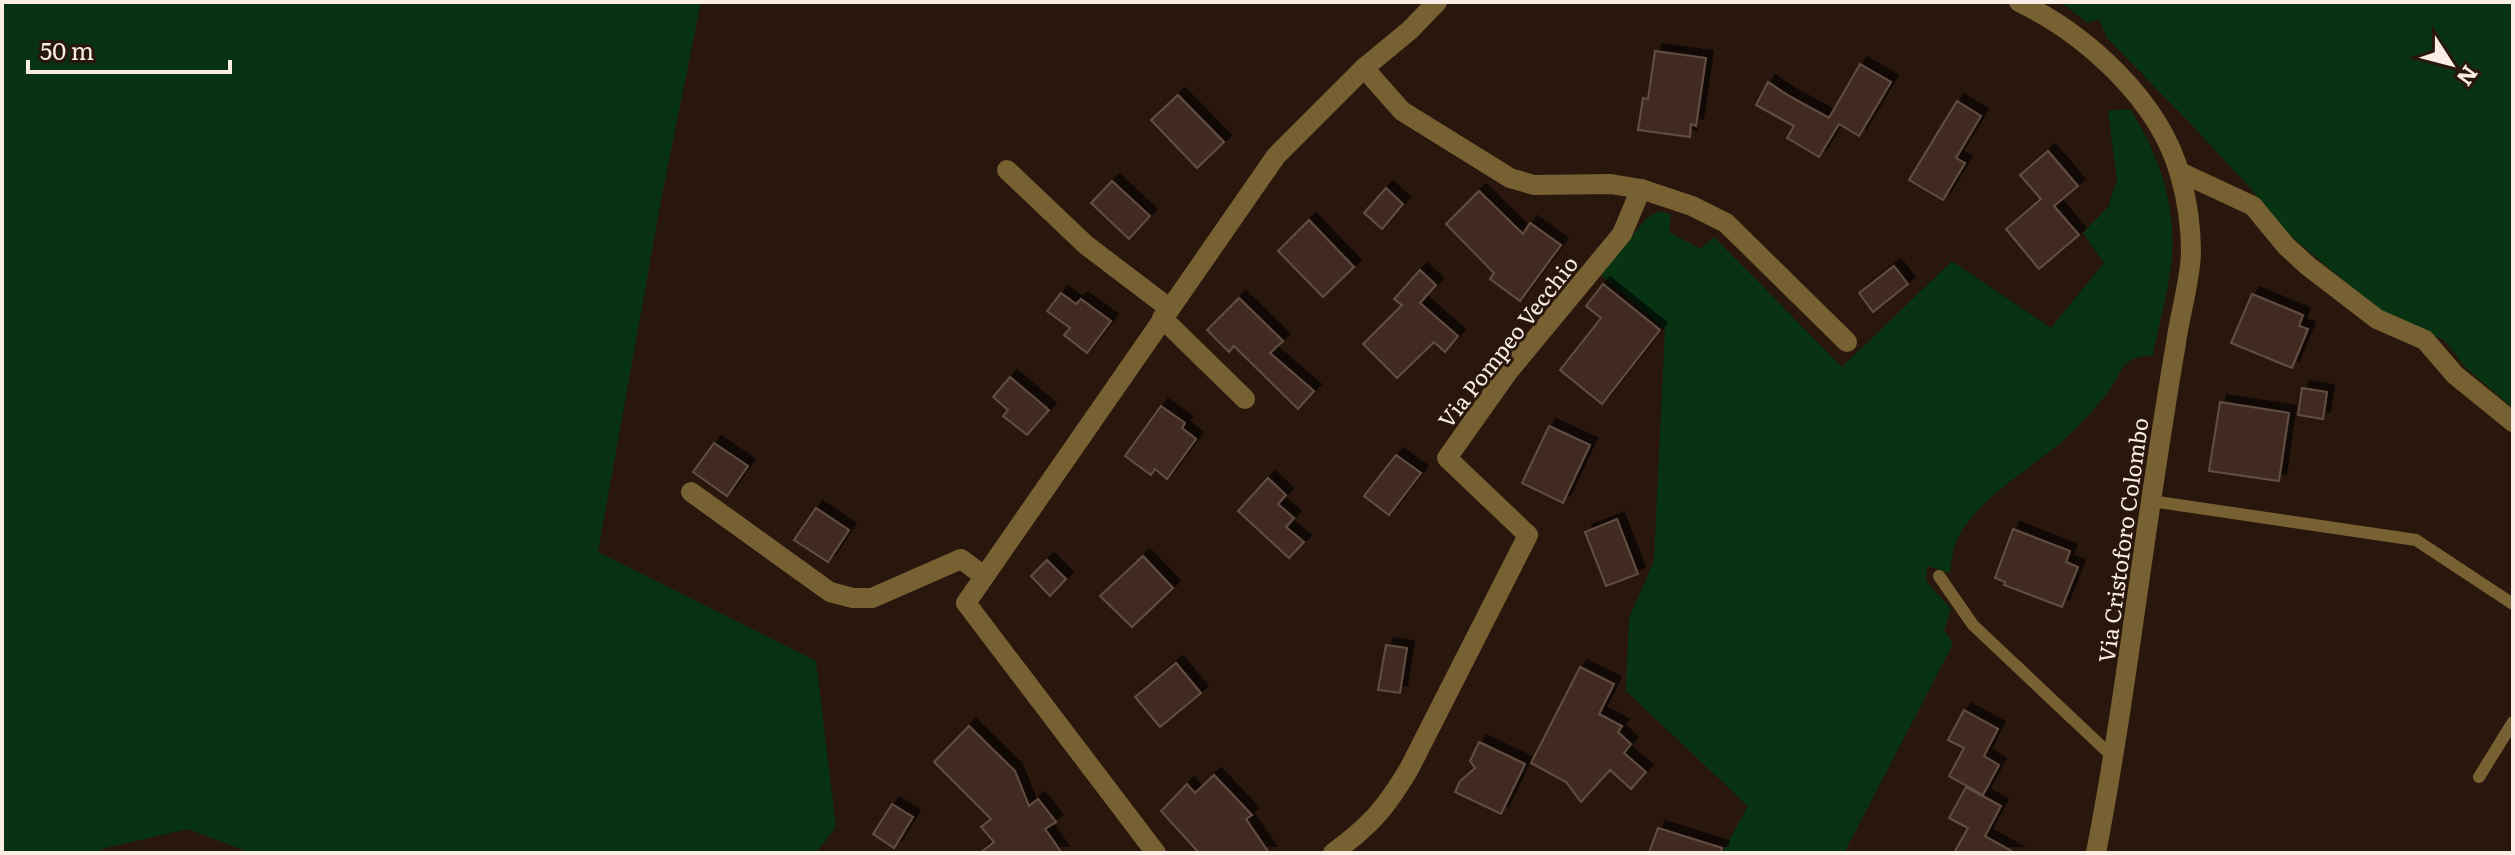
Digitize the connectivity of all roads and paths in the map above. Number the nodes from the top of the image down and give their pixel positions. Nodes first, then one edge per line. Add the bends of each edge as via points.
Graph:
1 (1437, 2) edge
2 (2019, 2) edge
3 (1364, 68) junction
4 (1007, 170) dead end
5 (2180, 172) junction
6 (1641, 189) junction
7 (1165, 313) junction
8 (1847, 342) dead end
9 (1245, 399) dead end
10 (2513, 422) edge
11 (691, 492) dead end
12 (2151, 501) junction
13 (984, 576) junction
14 (1939, 576) dead end
15 (2513, 604) edge
16 (2513, 722) edge
17 (2114, 758) junction
18 (2479, 777) dead end
19 (1156, 853) edge
20 (1333, 853) edge
21 (2096, 853) edge

1 - 3 street
2 - 5 street, Via Cristoforo Colombo via 2046,15 2118,73 2164,135
3 - 6 street via 1402,111 1510,178 1534,185
3 - 7 street via 1276,156
4 - 7 street
5 - 10 street via 2253,206 2308,266 2377,319 2425,340 2455,375
5 - 12 street, Via Cristoforo Colombo via 2191,254
6 - 8 street via 1726,223
6 - 20 street, Via Pompeo Vecchio via 1622,234 1508,372 1447,458 1528,535 1389,802
7 - 9 street
7 - 13 street
11 - 13 street via 830,592 872,598 961,559
12 - 15 lane via 2416,540
12 - 17 street, Via Cristoforo Colombo
13 - 19 street via 966,603
14 - 17 lane via 1973,625
16 - 18 lane
17 - 21 street, Via Cristoforo Colombo

